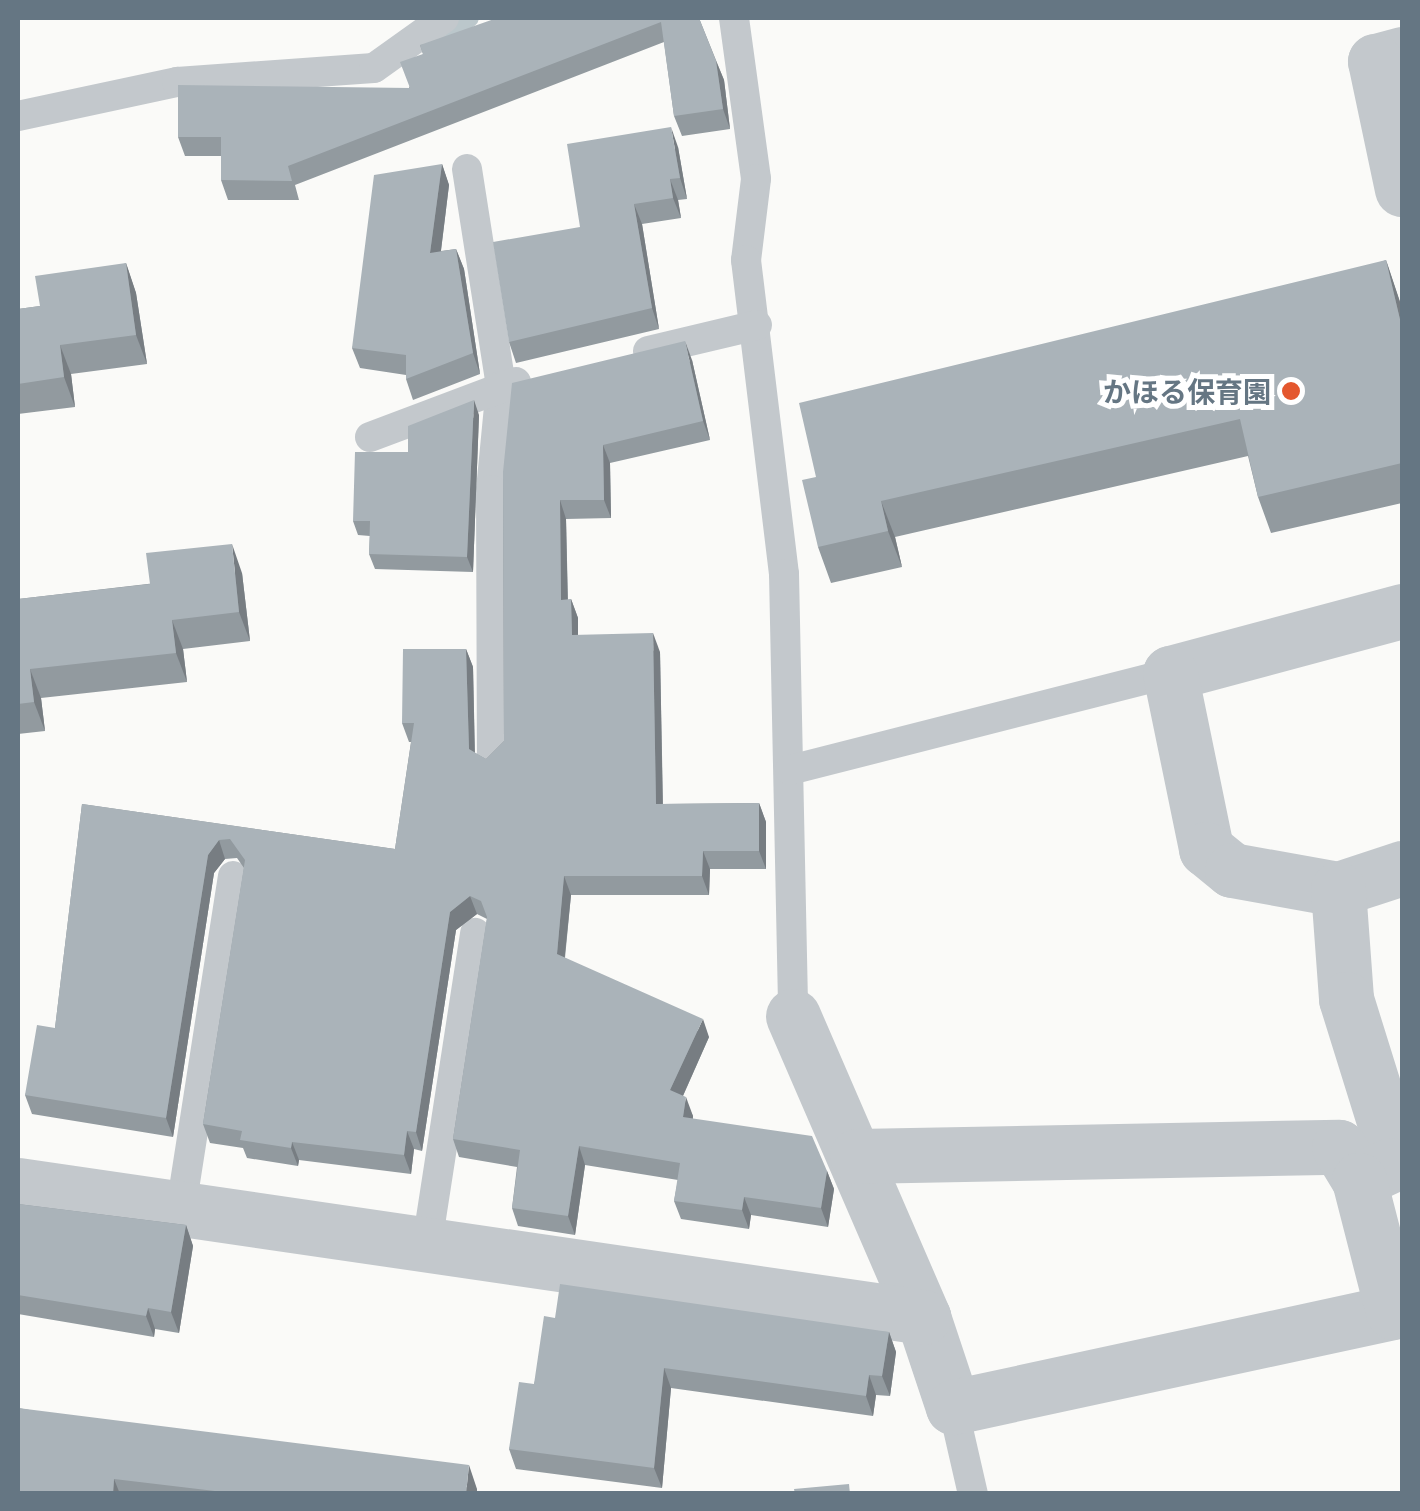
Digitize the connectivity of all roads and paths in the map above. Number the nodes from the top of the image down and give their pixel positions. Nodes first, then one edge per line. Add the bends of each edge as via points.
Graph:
1 (444, 18) edge
2 (734, 18) edge
3 (1402, 54) edge
4 (18, 116) edge
5 (467, 169) dead end
6 (1402, 189) edge
7 (757, 325) junction
8 (610, 360) edge
9 (556, 372) edge
10 (500, 386) junction
11 (370, 437) dead end
12 (1402, 610) edge
13 (1170, 674) junction
14 (492, 759) edge
15 (790, 770) junction
16 (1402, 868) edge
17 (233, 876) dead end
18 (1338, 889) junction
19 (475, 933) dead end
20 (793, 1016) joint
21 (856, 1156) junction
22 (1386, 1168) edge
23 (18, 1184) edge
24 (180, 1208) junction
25 (426, 1244) junction
26 (1398, 1311) edge
27 (923, 1317) junction
28 (953, 1407) junction
29 (973, 1494) edge

1 - 4 lane via 374,68 177,82
2 - 7 lane via 756,179 746,260
3 - 6 street via 1375,61
5 - 10 lane
7 - 8 lane
7 - 15 lane via 784,574
9 - 10 lane
10 - 11 lane
10 - 14 lane via 491,490
12 - 13 street
13 - 15 lane
13 - 18 street via 1206,849 1232,870
15 - 20 lane via 785,817
16 - 18 street
17 - 24 lane
18 - 22 street via 1346,1000
19 - 25 lane
20 - 21 street
21 - 22 street via 1339,1147
21 - 27 street
22 - 26 street
23 - 24 street
24 - 25 street
25 - 27 street
26 - 28 street
27 - 28 street
28 - 29 lane

